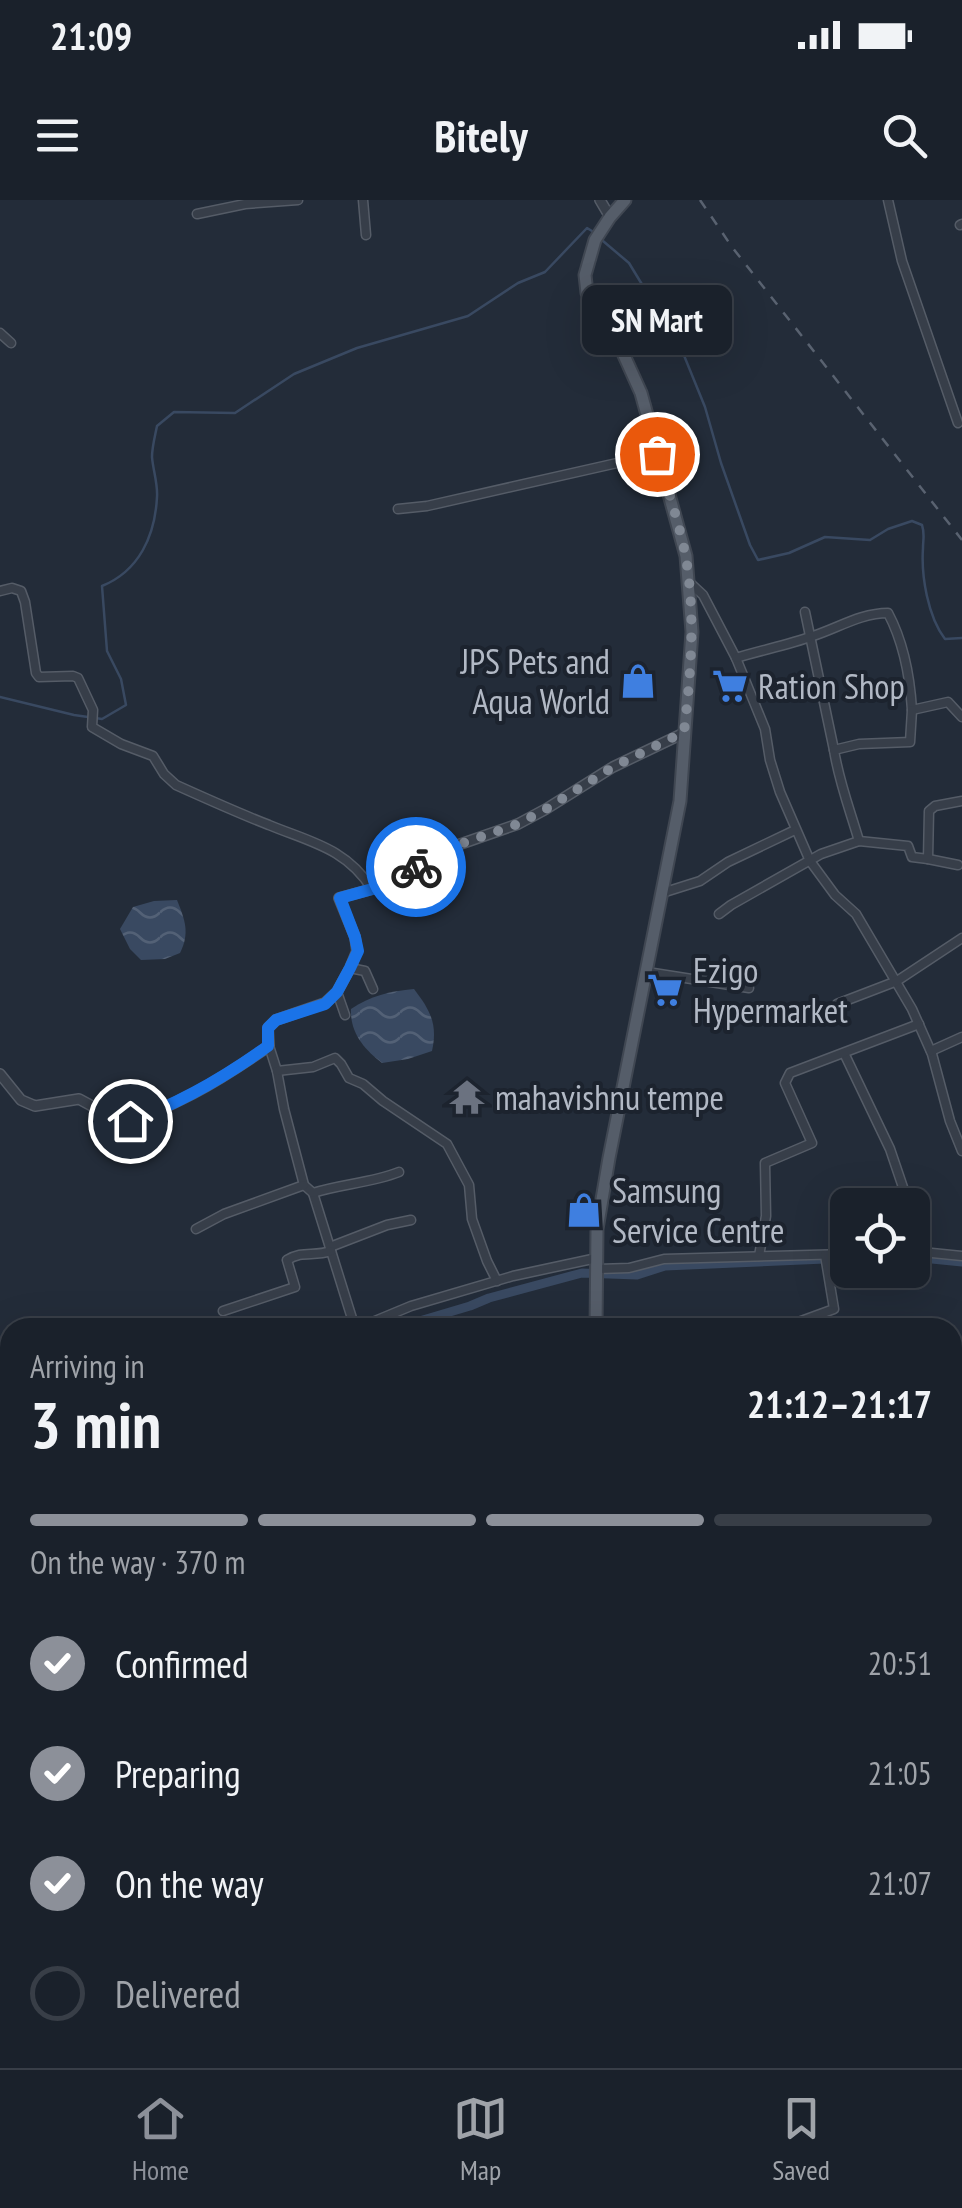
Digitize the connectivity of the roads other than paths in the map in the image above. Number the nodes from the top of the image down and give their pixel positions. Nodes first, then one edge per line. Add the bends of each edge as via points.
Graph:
1 (298, 200) edge
2 (363, 200) edge
3 (600, 200) edge
4 (625, 200) edge
5 (888, 200) edge
6 (245, 202) edge
7 (197, 214) dead end
8 (610, 217) junction
9 (366, 235) dead end
10 (0, 333) edge
11 (11, 342) dead end
12 (958, 423) dead end
13 (657, 454) junction
14 (398, 509) dead end
15 (689, 582) junction
16 (0, 591) edge
17 (805, 612) dead end
18 (812, 637) junction
19 (736, 658) junction
20 (912, 710) junction
21 (962, 717) edge
22 (684, 732) junction
23 (834, 750) junction
24 (962, 801) edge
25 (795, 830) junction
26 (858, 841) junction
27 (928, 860) junction
28 (810, 861) junction
29 (958, 865) dead end
30 (372, 890) junction
31 (662, 894) junction
32 (719, 914) dead end
33 (962, 938) edge
34 (350, 968) junction
35 (647, 972) junction
36 (896, 981) junction
37 (749, 988) dead end
38 (373, 989) dead end
39 (337, 992) junction
40 (837, 1004) dead end
41 (346, 1015) dead end
42 (919, 1024) junction
43 (962, 1037) edge
44 (268, 1046) junction
45 (931, 1051) junction
46 (844, 1053) junction
47 (277, 1071) junction
48 (0, 1074) edge
49 (962, 1122) edge
50 (952, 1126) junction
51 (962, 1152) edge
52 (399, 1172) dead end
53 (304, 1186) junction
54 (904, 1188) edge
55 (313, 1193) junction
56 (411, 1220) dead end
57 (196, 1229) dead end
58 (330, 1249) junction
59 (930, 1252) edge
60 (825, 1254) junction
61 (830, 1254) edge
62 (759, 1256) junction
63 (962, 1256) edge
64 (598, 1268) junction
65 (497, 1281) junction
66 (223, 1311) dead end
67 (387, 1315) junction
68 (353, 1318) edge
69 (380, 1318) edge
70 (389, 1318) edge
71 (596, 1318) edge
72 (811, 1318) edge
73 (0, 1959) edge
74 (0, 1988) edge
75 (0, 2001) edge

1 - 6 street
2 - 9 street
3 - 8 street
4 - 8 main road
5 - 12 street
6 - 7 street
8 - 13 main road via 590,253 587,293 632,370
10 - 11 street
13 - 14 street
13 - 15 main road
15 - 19 street via 715,614
15 - 22 main road
16 - 30 street via 12,588 24,596 36,673 78,678 93,710 92,726 153,756 176,785 317,842 359,872
17 - 18 street
18 - 19 street
18 - 20 street via 888,613 910,680
18 - 23 street
19 - 25 street via 766,730
20 - 21 street via 948,702
20 - 23 street via 910,742
22 - 30 street via 518,824 452,847
22 - 31 main road via 680,800
23 - 26 street
24 - 27 street via 929,811
25 - 28 street
25 - 31 street
26 - 27 street via 908,846 912,856
26 - 28 street
27 - 29 street
28 - 32 street
28 - 36 street via 856,914
30 - 34 street via 340,898 358,951
31 - 35 main road
33 - 36 street
34 - 38 street via 366,971
34 - 39 street
35 - 37 street
35 - 64 main road via 608,1158
36 - 40 street
36 - 42 street
39 - 41 street
39 - 44 street via 325,1004 276,1020 268,1028
42 - 45 street
42 - 46 street
43 - 45 street
44 - 47 street
44 - 48 street via 217,1082 110,1126 79,1098 34,1106 21,1100
45 - 50 street
46 - 54 street
46 - 62 street via 790,1073 785,1083 812,1143 765,1163
47 - 53 street
47 - 65 street via 334,1058 349,1078 447,1144 470,1185 472,1219
49 - 50 street
50 - 51 street
52 - 55 street
53 - 55 street
53 - 57 street
55 - 58 street
56 - 58 street
58 - 66 street via 287,1260 296,1287
58 - 68 street
59 - 63 street
60 - 61 street
60 - 62 street
60 - 72 street via 834,1310
62 - 64 street
64 - 65 street
64 - 71 main road
65 - 67 street
67 - 69 street
67 - 70 street
73 - 74 street
74 - 75 street

